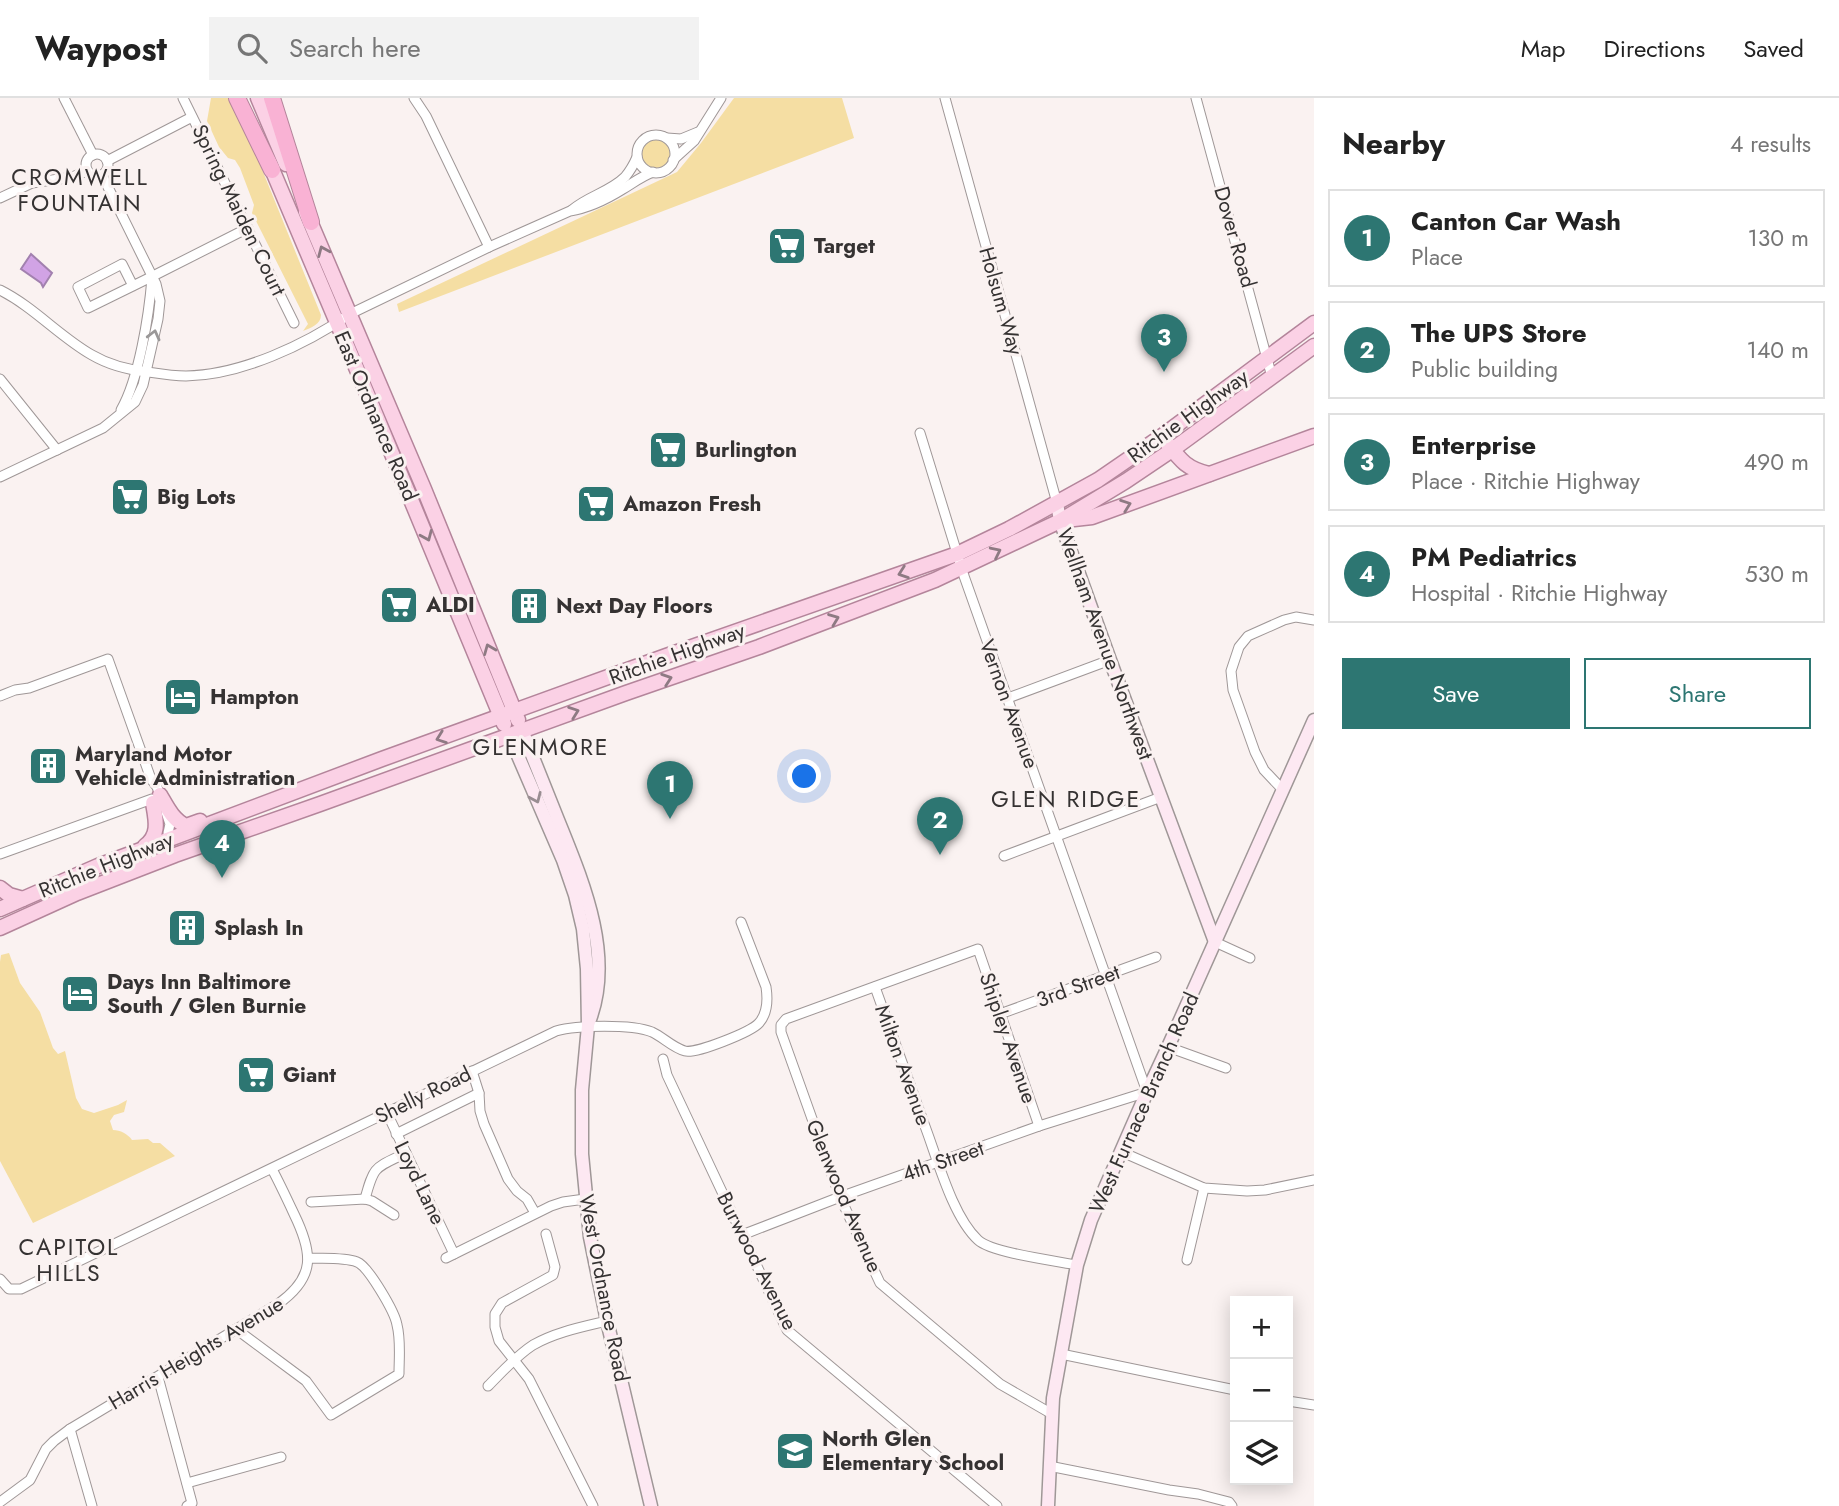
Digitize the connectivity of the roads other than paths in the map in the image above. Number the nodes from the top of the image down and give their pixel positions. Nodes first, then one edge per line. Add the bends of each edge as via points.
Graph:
1 (64, 98) edge
2 (183, 98) edge
3 (240, 98) edge
4 (258, 98) edge
5 (272, 98) edge
6 (414, 98) edge
7 (722, 98) edge
8 (945, 98) edge
9 (1196, 98) edge
10 (192, 117) junction
11 (698, 132) junction
12 (667, 138) junction
13 (93, 155) junction
14 (638, 157) junction
15 (673, 160) junction
16 (107, 161) junction
17 (272, 170) joint
18 (87, 171) junction
19 (653, 172) junction
20 (102, 175) junction
21 (0, 198) edge
22 (570, 211) junction
23 (311, 222) junction
24 (248, 228) junction
25 (489, 247) junction
26 (152, 276) junction
27 (133, 286) junction
28 (0, 290) edge
29 (350, 314) junction
30 (294, 323) dead end
31 (337, 323) junction
32 (1314, 323) edge
33 (1312, 346) edge
34 (1268, 356) junction
35 (141, 371) junction
36 (1272, 377) junction
37 (0, 379) edge
38 (920, 433) dead end
39 (1162, 436) junction
40 (1314, 436) edge
41 (57, 450) junction
42 (1172, 450) junction
43 (1209, 474) junction
44 (0, 477) edge
45 (1057, 503) junction
46 (1060, 521) junction
47 (959, 561) junction
48 (1314, 620) edge
49 (1110, 660) junction
50 (0, 696) edge
51 (1008, 698) junction
52 (507, 714) junction
53 (1313, 727) edge
54 (515, 733) junction
55 (334, 778) junction
56 (1282, 789) junction
57 (1161, 797) junction
58 (155, 799) junction
59 (229, 817) junction
60 (271, 821) junction
61 (169, 836) junction
62 (1056, 836) junction
63 (138, 851) junction
64 (0, 855) edge
65 (1003, 856) dead end
66 (0, 888) edge
67 (37, 892) junction
68 (23, 898) junction
69 (0, 909) edge
70 (0, 918) edge
71 (741, 922) dead end
72 (0, 928) edge
73 (1214, 942) junction
74 (1156, 957) dead end
75 (1250, 958) dead end
76 (1106, 975) junction
77 (875, 986) junction
78 (1000, 1014) junction
79 (588, 1026) junction
80 (1168, 1047) junction
81 (663, 1059) dead end
82 (1226, 1068) dead end
83 (472, 1071) junction
84 (1147, 1092) junction
85 (479, 1093) junction
86 (387, 1113) junction
87 (1039, 1126) junction
88 (396, 1134) junction
89 (1122, 1152) junction
90 (406, 1153) junction
91 (938, 1162) junction
92 (272, 1169) junction
93 (1314, 1180) edge
94 (1204, 1188) junction
95 (840, 1197) junction
96 (365, 1199) junction
97 (585, 1199) junction
98 (312, 1202) dead end
99 (535, 1213) junction
100 (394, 1215) dead end
101 (546, 1234) dead end
102 (742, 1235) junction
103 (308, 1258) junction
104 (1187, 1260) dead end
105 (1077, 1265) junction
106 (0, 1279) edge
107 (607, 1321) junction
108 (236, 1329) junction
109 (1061, 1354) junction
110 (515, 1359) junction
111 (158, 1377) junction
112 (488, 1386) dead end
113 (1230, 1390) edge
114 (1293, 1402) edge
115 (1314, 1405) edge
116 (1052, 1414) junction
117 (70, 1429) junction
118 (281, 1457) dead end
119 (1049, 1466) junction
120 (187, 1483) junction
121 (2, 1501) edge
122 (189, 1504) edge
123 (92, 1506) edge
124 (593, 1506) edge
125 (650, 1506) edge
126 (997, 1506) edge
127 (1048, 1506) edge
128 (1232, 1506) edge

1 - 13 street
2 - 10 street, Spring Maiden Court
3 - 17 highway
4 - 23 main road, East Ordnance Road
5 - 23 highway
6 - 25 street
7 - 11 street
8 - 45 street, Holsum Way
9 - 34 street, Dover Road
10 - 16 street
10 - 24 street, Spring Maiden Court
11 - 12 street via 681,139
11 - 15 street
12 - 14 street via 653,135 644,139
12 - 15 street via 673,146
13 - 16 street
13 - 18 street via 87,160
14 - 19 street via 643,167
14 - 22 street via 621,180
15 - 19 street via 664,170
16 - 20 street
17 - 31 main road, East Ordnance Road
18 - 20 street
18 - 21 street via 32,183
19 - 22 street
20 - 26 street
22 - 25 street
29 -> 23 main road, East Ordnance Road
24 - 26 street
24 - 30 street, Spring Maiden Court
25 - 29 street
26 - 27 street
26 - 35 street
27 - 27 street via 88,308 78,287 122,264
28 - 35 street via 94,356
29 - 31 street
52 -> 29 main road, East Ordnance Road via 429,501
31 - 35 street via 267,358 225,371 188,376
31 -> 52 main road, East Ordnance Road
32 - 34 main road, Ritchie Highway
33 - 36 main road, Ritchie Highway
34 - 36 street, Dover Road
34 - 39 main road, Ritchie Highway
35 - 41 street via 118,416
36 - 42 main road, Ritchie Highway
37 - 41 street
38 - 47 street, Vernon Avenue
39 - 42 main road
39 - 45 main road, Ritchie Highway
40 - 43 main road
41 - 44 street
42 - 43 main road via 1188,468
42 - 46 main road, Ritchie Highway
46 -> 43 main road via 1092,517
45 - 46 street, Wellham Avenue Northwest
45 - 47 main road, Ritchie Highway
47 -> 46 main road, Ritchie Highway
46 - 49 street, Wellham Avenue Northwest
47 - 51 street, Vernon Avenue
47 -> 52 main road, Ritchie Highway via 666,656
54 -> 47 main road, Ritchie Highway via 886,600
48 - 56 street via 1296,617 1248,636 1231,671 1255,752 1264,771
49 - 51 street
49 - 57 street, Wellham Avenue Northwest
50 - 58 street via 108,659
51 - 62 street, Vernon Avenue
52 - 54 main road, East Ordnance Road
52 -> 55 main road, Ritchie Highway
53 - 56 street, West Furnace Branch Road
54 - 60 main road, Ritchie Highway
54 - 79 street, West Ordnance Road via 589,902 599,966 596,1004
55 - 59 main road, Ritchie Highway
55 - 60 main road via 331,789 289,807
56 - 73 street, West Furnace Branch Road
57 - 62 street
57 - 73 street, Wellham Avenue Northwest
58 - 59 main road via 186,826
58 - 61 street via 170,824
58 - 63 main road via 157,831
58 - 64 street
59 - 61 main road, Ritchie Highway
60 - 72 main road, Ritchie Highway via 110,880
61 - 63 main road, Ritchie Highway
62 - 65 street
62 - 76 street, Vernon Avenue
63 - 67 main road, Ritchie Highway
66 - 68 main road
67 - 68 main road, Ritchie Highway
67 - 70 main road via 25,906
68 - 69 main road, Ritchie Highway
71 - 79 street, Shelly Road via 767,997 764,1016 750,1031 695,1052 684,1051 652,1032
73 - 75 street
73 - 80 street, West Furnace Branch Road
74 - 76 street, 3rd Street
76 - 78 street, 3rd Street
76 - 84 street, Vernon Avenue
77 - 78 street, Shipley Avenue via 978,949
77 - 91 street, Milton Avenue
77 - 95 street, Glenwood Avenue via 786,1019 781,1025
78 - 87 street, Shipley Avenue
79 - 83 street, Shelly Road via 545,1035
79 - 97 street, West Ordnance Road via 581,1124
80 - 82 street
80 - 84 street, West Furnace Branch Road
81 - 102 street, Burwood Avenue
83 - 85 street
83 - 86 street, Shelly Road
84 - 87 street, 4th Street
84 - 89 street, West Furnace Branch Road
85 - 88 street
85 - 99 street via 484,1124 508,1179
86 - 88 street, Loyd Lane
86 - 92 street, Shelly Road
87 - 91 street, 4th Street
88 - 90 street, Loyd Lane
89 - 94 street
89 - 105 street, West Furnace Branch Road via 1091,1220
90 - 96 street via 373,1172
90 - 99 street, Loyd Lane via 450,1256
91 - 95 street, 4th Street
91 - 105 street, Milton Avenue via 957,1208 979,1242 997,1250
92 - 103 street via 303,1232
92 - 106 street, Shelly Road via 21,1289 9,1289
93 - 94 street via 1247,1191
94 - 104 street
95 - 102 street, 4th Street
95 - 116 street, Glenwood Avenue via 880,1283 1000,1384
96 - 98 street
96 - 100 street
97 - 99 street
97 - 107 street, West Ordnance Road
101 - 110 street via 555,1267 552,1275 502,1303 495,1314 499,1341
102 - 126 street, Burwood Avenue via 787,1330
103 - 108 street, Harris Heights Avenue via 295,1291
103 - 108 street via 356,1262 366,1268 398,1326 399,1374 331,1415 306,1381
105 - 109 street, West Furnace Branch Road
107 - 110 street via 550,1336
107 - 125 street, West Ordnance Road
108 - 111 street, Harris Heights Avenue
109 - 113 street
109 - 116 street, West Furnace Branch Road
110 - 112 street
110 - 124 street
111 - 117 street, Harris Heights Avenue
111 - 120 street
114 - 115 street
116 - 119 street, West Furnace Branch Road
117 - 121 street, Harris Heights Avenue via 46,1449 30,1480
117 - 123 street
118 - 120 street
119 - 127 street, West Furnace Branch Road
119 - 128 street via 1198,1494
120 - 122 street

